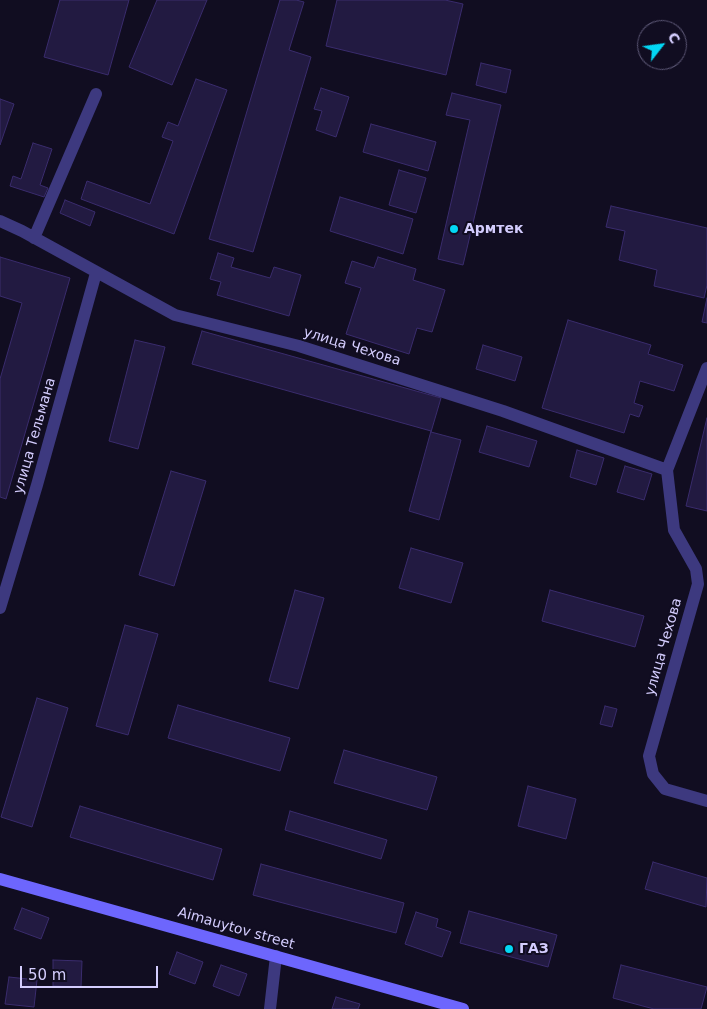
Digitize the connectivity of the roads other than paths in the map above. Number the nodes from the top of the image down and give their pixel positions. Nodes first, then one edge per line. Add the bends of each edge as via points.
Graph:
1 (96, 94) dead end
2 (0, 221) edge
3 (34, 238) junction
4 (96, 273) junction
5 (707, 368) edge
6 (667, 470) junction
7 (0, 608) edge
8 (707, 801) edge
9 (0, 879) edge
10 (276, 956) junction
11 (270, 1009) edge
12 (464, 1009) edge

1 - 3 street
2 - 3 street, улица Чехова
3 - 4 street, улица Чехова
4 - 6 street, улица Чехова via 175,315 308,349 503,411
4 - 7 street, улица Тельмана
5 - 6 street, улица Чехова
6 - 8 street, улица Чехова via 674,530 696,569 698,584 649,756 653,774 665,790
9 - 10 street, Aimauytov street
10 - 11 street
10 - 12 street, Aimauytov street

